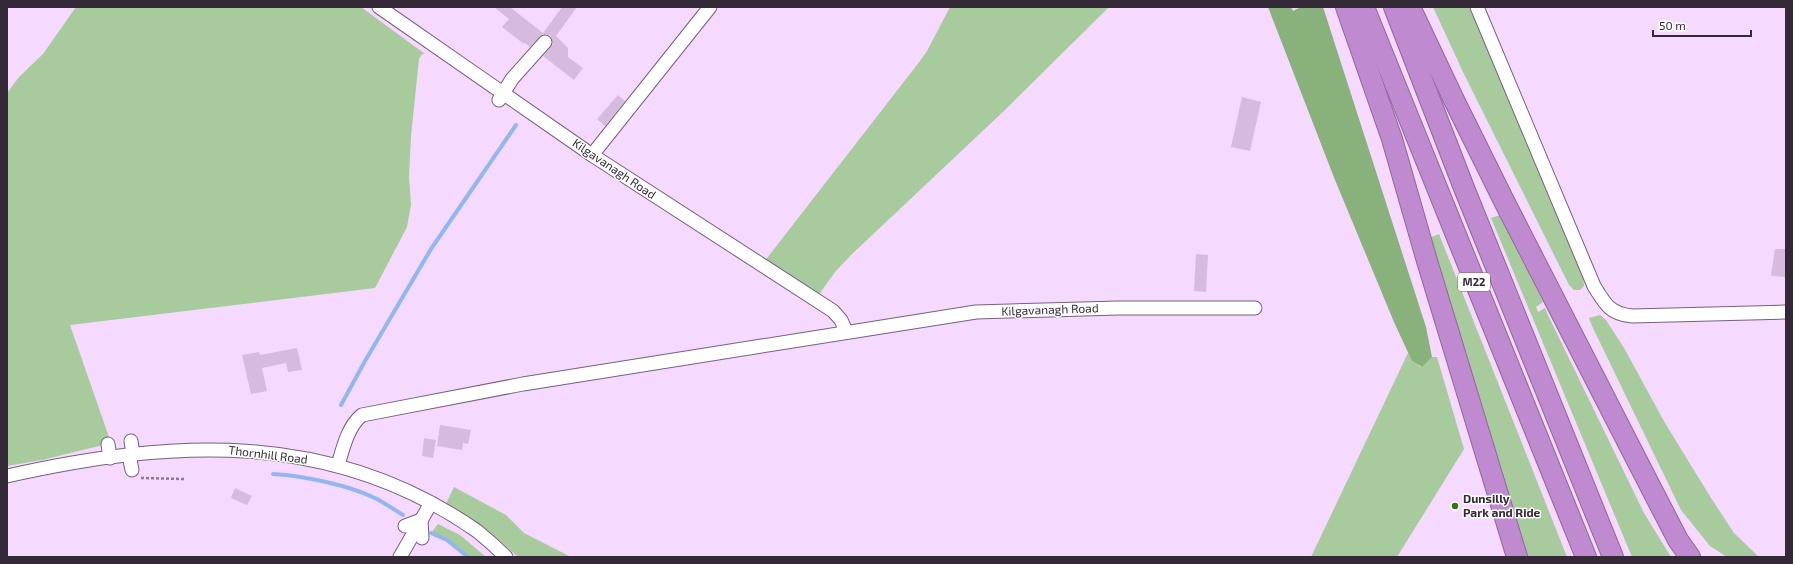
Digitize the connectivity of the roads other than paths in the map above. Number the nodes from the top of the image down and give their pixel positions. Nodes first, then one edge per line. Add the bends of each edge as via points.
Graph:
1 (379, 7) edge
2 (710, 7) edge
3 (1346, 7) edge
4 (1364, 7) edge
5 (1394, 7) edge
6 (1410, 7) edge
7 (1477, 7) edge
8 (545, 42) dead end
9 (500, 97) junction
10 (592, 155) junction
11 (1256, 308) dead end
12 (1786, 312) edge
13 (846, 332) junction
14 (108, 444) dead end
15 (131, 450) junction
16 (110, 458) junction
17 (338, 465) junction
18 (132, 470) road end
19 (7, 476) edge
20 (431, 503) junction
21 (421, 520) junction
22 (405, 526) dead end
23 (422, 538) dead end
24 (400, 557) edge
25 (506, 557) edge
26 (1517, 557) edge
27 (1586, 557) edge
28 (1613, 557) edge
29 (1690, 557) edge

1 - 9 street, Kilgavanagh Road
2 - 10 street
3 - 26 highway via 1392,139
4 - 27 highway, M22
5 - 28 highway, M22
6 - 29 highway via 1505,203 1678,540
7 - 12 street via 1594,286 1608,307 1622,315 1632,316
8 - 9 street via 512,79
9 - 10 street, Kilgavanagh Road
10 - 13 street, Kilgavanagh Road via 833,310
11 - 13 street, Kilgavanagh Road via 976,312
13 - 17 street, Kilgavanagh Road via 567,383 362,415 350,430
14 - 16 street
15 - 16 street, Thornhill Road
15 - 17 street, Thornhill Road via 254,451
15 - 18 street
16 - 19 street, Thornhill Road
17 - 20 street, Thornhill Road
20 - 21 street
20 - 25 street, Thornhill Road via 477,532
21 - 22 street
21 - 23 street
21 - 24 street

